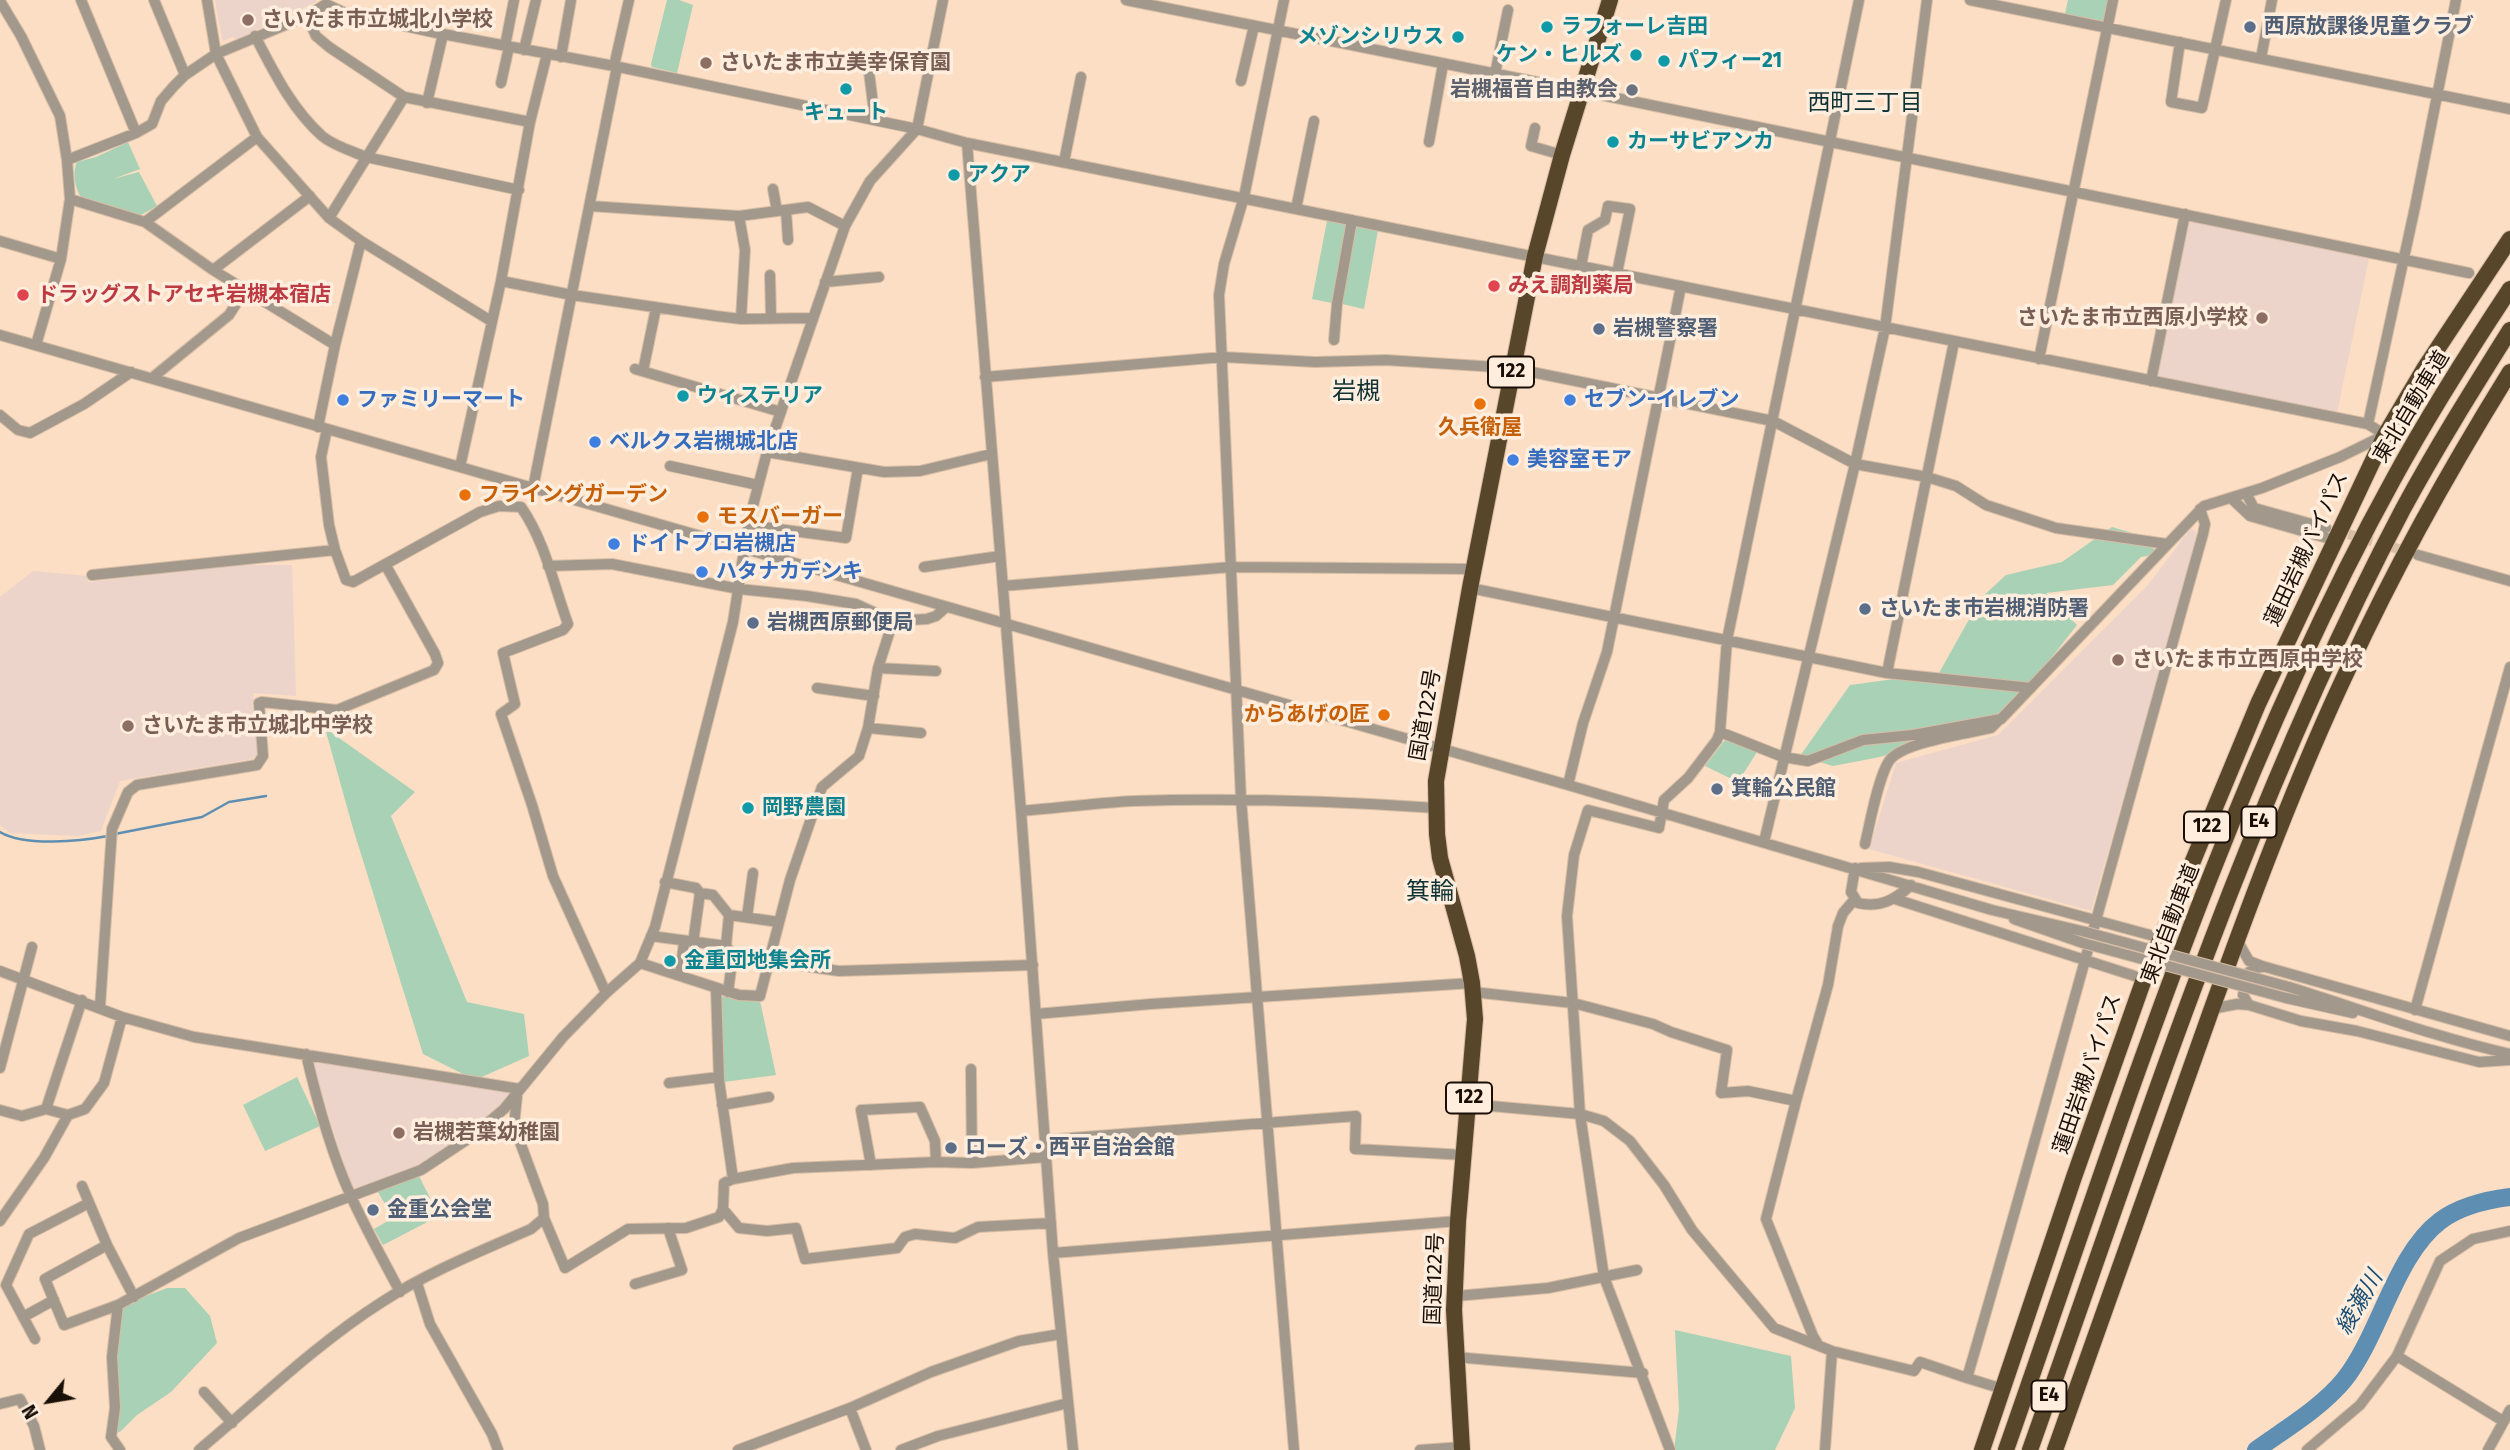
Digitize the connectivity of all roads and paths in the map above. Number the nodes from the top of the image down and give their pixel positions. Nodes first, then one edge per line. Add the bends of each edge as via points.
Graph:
1 (81, 0) edge
2 (154, 0) edge
3 (207, 0) edge
4 (514, 0) edge
5 (536, 0) edge
6 (571, 0) edge
7 (629, 0) edge
8 (943, 0) edge
9 (1126, 0) edge
10 (1284, 0) edge
11 (1611, 0) edge
12 (1859, 0) edge
13 (1927, 0) edge
14 (1970, 0) edge
15 (2113, 0) edge
16 (2226, 0) edge
17 (2272, 0) edge
18 (2456, 0) edge
19 (0, 1) edge
20 (1983, 1) edge
21 (326, 2) edge
22 (1508, 10) dead end
23 (307, 16) junction
24 (1254, 26) junction
25 (2108, 27) junction
26 (1278, 32) junction
27 (443, 34) junction
28 (256, 36) junction
29 (2180, 42) junction
30 (507, 47) junction
31 (2215, 49) junction
32 (524, 50) junction
33 (216, 54) junction
34 (547, 54) junction
35 (561, 57) junction
36 (2260, 58) junction
37 (1443, 64) junction
38 (615, 66) junction
39 (869, 72) dead end
40 (1495, 74) junction
41 (185, 75) junction
42 (1081, 77) dead end
43 (1241, 81) dead end
44 (501, 83) dead end
45 (1582, 91) junction
46 (2436, 95) junction
47 (404, 97) junction
48 (427, 103) junction
49 (2510, 109) edge
50 (875, 120) junction
51 (1314, 121) dead end
52 (530, 122) junction
53 (1535, 128) dead end
54 (917, 129) junction
55 (136, 133) junction
56 (257, 137) junction
57 (1430, 142) dead end
58 (1829, 142) junction
59 (967, 143) junction
60 (1562, 155) junction
61 (366, 157) junction
62 (1907, 158) junction
63 (67, 160) junction
64 (1064, 162) junction
65 (773, 189) dead end
66 (519, 190) junction
67 (2074, 193) junction
68 (310, 196) junction
69 (1244, 197) junction
70 (70, 199) junction
71 (590, 206) junction
72 (1297, 209) junction
73 (781, 211) junction
74 (2185, 214) junction
75 (738, 216) junction
76 (329, 218) junction
77 (1352, 220) junction
78 (145, 222) junction
79 (845, 226) junction
80 (2510, 239) edge
81 (788, 240) dead end
82 (0, 241) edge
83 (361, 241) junction
84 (1535, 256) junction
85 (61, 259) junction
86 (2403, 260) junction
87 (1581, 266) junction
88 (213, 270) junction
89 (1617, 273) junction
90 (2469, 273) dead end
91 (770, 275) dead end
92 (879, 277) dead end
93 (501, 281) junction
94 (825, 282) junction
95 (1681, 286) junction
96 (245, 289) junction
97 (2510, 289) edge
98 (572, 295) junction
99 (656, 308) junction
100 (1796, 310) junction
101 (771, 318) junction
102 (811, 318) junction
103 (741, 319) junction
104 (491, 321) junction
105 (1885, 328) junction
106 (2510, 330) edge
107 (0, 334) edge
108 (1334, 340) dead end
109 (1954, 342) junction
110 (36, 345) junction
111 (335, 345) junction
112 (1223, 357) junction
113 (2039, 359) junction
114 (1512, 368) junction
115 (131, 372) junction
116 (2510, 372) edge
117 (985, 377) junction
118 (152, 378) junction
119 (2151, 381) junction
120 (1658, 397) junction
121 (781, 412) junction
122 (2, 421) edge
123 (1773, 421) junction
124 (2368, 424) junction
125 (323, 428) junction
126 (2385, 435) junction
127 (766, 452) junction
128 (991, 454) junction
129 (1855, 464) junction
130 (460, 467) junction
131 (670, 467) dead end
132 (858, 468) junction
133 (1927, 477) junction
134 (758, 485) junction
135 (529, 487) junction
136 (2246, 493) junction
137 (2231, 498) junction
138 (521, 508) junction
139 (2200, 509) junction
140 (748, 525) junction
141 (2330, 534) junction
142 (2167, 544) junction
143 (744, 548) junction
144 (335, 550) junction
145 (2418, 555) tunnel mouth
146 (1000, 556) junction
147 (385, 564) junction
148 (548, 566) junction
149 (1231, 566) junction
150 (924, 568) dead end
151 (1474, 569) junction
152 (92, 575) dead end
153 (2510, 581) edge
154 (1003, 586) junction
155 (1470, 588) junction
156 (739, 589) junction
157 (945, 608) junction
158 (1613, 618) junction
159 (893, 621) junction
160 (1006, 625) junction
161 (1727, 640) junction
162 (1808, 657) junction
163 (2510, 667) edge
164 (878, 668) junction
165 (936, 671) dead end
166 (1887, 673) junction
167 (817, 688) dead end
168 (2031, 688) junction
169 (1237, 691) junction
170 (874, 696) junction
171 (2001, 719) junction
172 (869, 728) junction
173 (1720, 732) junction
174 (921, 733) dead end
175 (1442, 750) junction
176 (1783, 757) junction
177 (1568, 785) junction
178 (1241, 799) junction
179 (1436, 808) junction
180 (1021, 811) junction
181 (1661, 813) junction
182 (1763, 842) junction
183 (1865, 844) dead end
184 (1855, 868) junction
185 (752, 873) dead end
186 (665, 882) junction
187 (1911, 885) junction
188 (700, 893) junction
189 (1895, 899) junction
190 (1854, 900) junction
191 (729, 915) junction
192 (747, 917) junction
193 (2095, 921) junction
194 (779, 922) junction
195 (652, 936) junction
196 (2161, 937) junction
197 (2237, 940) junction
198 (688, 942) junction
199 (726, 946) junction
200 (32, 947) dead end
201 (769, 961) junction
202 (2084, 961) junction
203 (640, 963) junction
204 (1033, 965) junction
205 (2262, 966) junction
206 (0, 971) edge
207 (680, 976) junction
208 (2144, 979) junction
209 (23, 980) junction
210 (1473, 988) junction
211 (722, 990) junction
212 (606, 993) junction
213 (1256, 997) junction
214 (82, 1000) junction
215 (1573, 1003) junction
216 (2249, 1005) junction
217 (100, 1007) junction
218 (2212, 1009) junction
219 (2415, 1010) junction
220 (1036, 1014) junction
221 (122, 1017) junction
222 (2510, 1036) edge
223 (306, 1054) junction
224 (2510, 1054) edge
225 (2510, 1060) edge
226 (0, 1068) edge
227 (971, 1069) dead end
228 (719, 1077) junction
229 (669, 1083) dead end
230 (520, 1089) junction
231 (769, 1097) dead end
232 (1796, 1101) junction
233 (1468, 1104) junction
234 (722, 1105) junction
235 (46, 1109) junction
236 (0, 1110) edge
237 (1580, 1114) junction
238 (68, 1115) junction
239 (1266, 1122) junction
240 (1045, 1140) junction
241 (1465, 1155) junction
242 (1046, 1157) junction
243 (936, 1162) junction
244 (972, 1163) junction
245 (871, 1165) junction
246 (733, 1179) junction
247 (82, 1186) dead end
248 (351, 1196) junction
249 (89, 1203) junction
250 (723, 1209) junction
251 (544, 1218) junction
252 (0, 1221) edge
253 (1458, 1221) junction
254 (1051, 1223) junction
255 (668, 1228) junction
256 (2510, 1231) edge
257 (1275, 1236) junction
258 (107, 1245) junction
259 (1053, 1253) junction
260 (1637, 1270) dead end
261 (1604, 1277) junction
262 (417, 1283) junction
263 (635, 1284) dead end
264 (400, 1292) junction
265 (1455, 1296) junction
266 (134, 1297) junction
267 (54, 1300) junction
268 (118, 1304) junction
269 (23, 1317) junction
270 (1061, 1334) junction
271 (35, 1339) dead end
272 (1819, 1346) junction
273 (1832, 1350) junction
274 (2397, 1356) junction
275 (1455, 1357) junction
276 (1643, 1373) junction
277 (1967, 1378) junction
278 (2003, 1389) junction
279 (204, 1392) dead end
280 (1068, 1403) junction
281 (0, 1404) edge
282 (850, 1408) junction
283 (2510, 1410) edge
284 (2504, 1421) junction
285 (232, 1423) junction
286 (1462, 1448) edge
287 (40, 1450) edge
288 (120, 1450) edge
289 (199, 1450) edge
290 (498, 1450) edge
291 (738, 1450) edge
292 (866, 1450) edge
293 (901, 1450) edge
294 (1073, 1450) edge
295 (1294, 1450) edge
296 (1420, 1450) edge
297 (1670, 1450) edge
298 (1825, 1450) edge
299 (1982, 1450) edge
300 (2006, 1450) edge
301 (2030, 1450) edge
302 (2055, 1450) edge
303 (2308, 1450) edge
304 (2488, 1450) edge

1 - 55 street
2 - 41 street
3 - 33 street
4 - 30 street
5 - 32 street
6 - 35 street
7 - 38 street
8 - 54 street
9 - 24 street
10 - 26 street
11 - 45 highway, 国道122号 / 122
12 - 58 street
13 - 62 street
14 - 20 street
15 - 25 street
16 - 31 street
17 - 36 street
18 - 46 street
19 - 63 street via 61,116
20 - 25 street
21 - 23 street
21 - 27 street via 345,13
22 - 40 street
23 - 28 street
23 - 47 street via 322,42
24 - 26 street
24 - 43 street
25 - 29 street
25 - 67 street
26 - 37 street
26 - 69 street
27 - 30 street
27 - 48 street
28 - 33 street
28 - 61 street via 288,97 323,137
29 - 31 street
29 - 31 street via 2171,102 2202,108
30 - 32 street
30 - 44 street
31 - 36 street
32 - 34 street
33 - 41 street
33 - 56 street
34 - 35 street
34 - 52 street
35 - 38 street
36 - 46 street
37 - 40 street
37 - 57 street
38 - 50 street
38 - 71 street
39 - 50 street
40 - 45 street
41 - 55 street via 161,101 152,124
42 - 64 street
45 - 58 street
45 - 60 highway, 国道122号 / 122
46 - 49 street
46 - 86 street
47 - 48 street
47 - 61 street
48 - 52 street
50 - 54 street
51 - 72 street
52 - 66 street
53 - 60 street via 1531,146
54 - 59 street
54 - 79 street via 870,181
55 - 63 street
56 - 68 street
56 - 78 street
58 - 62 street
58 - 100 street
59 - 64 street
59 - 117 street
60 - 84 highway, 国道122号 / 122
61 - 66 street
61 - 76 street
62 - 67 street
62 - 105 street
63 - 70 street
64 - 69 street
65 - 73 street
66 - 93 street
67 - 74 street
67 - 113 street
68 - 76 street
68 - 88 street
69 - 72 street
69 - 112 street via 1219,295
70 - 78 street
70 - 85 street
71 - 75 street
71 - 98 street
72 - 77 street
73 - 75 street
73 - 79 street via 808,207
73 - 81 street
74 - 86 street
74 - 119 street
75 - 103 street via 745,250
76 - 83 street
77 - 84 street
77 - 108 street
78 - 88 street
79 - 94 street
80 - 126 highway, 蓮田岩槻バイパス / 122
82 - 85 street
83 - 104 street
83 - 111 street
84 - 87 street
84 - 114 highway, 国道122号 / 122
85 - 110 street
86 - 90 street
86 - 124 street
87 - 89 street
87 - 89 street via 1588,230 1605,220 1608,206 1630,209
88 - 96 street
89 - 95 street
91 - 101 street
92 - 94 street
93 - 98 street
93 - 104 street
94 - 102 street
95 - 100 street
95 - 120 street
96 - 111 street
96 - 118 street via 229,315
97 - 300 highway, 東北自動車道 / E4 via 2393,480 2266,743 2160,1011
98 - 99 street
98 - 135 street
99 - 103 street
99 - 121 street via 639,370
100 - 105 street
100 - 123 street
101 - 102 street
101 - 103 street
102 - 121 street
104 - 130 street
105 - 109 street
105 - 129 street
106 - 301 highway, 東北自動車道 / E4 via 2403,510 2268,800 2183,1016
107 - 110 street
109 - 113 street
109 - 133 street
110 - 115 street
111 - 125 street
112 - 114 street
112 - 117 street
112 - 149 street
113 - 119 street
114 - 120 street
114 - 151 highway, 国道122号 / 122
115 - 118 street
115 - 122 street via 30,433
116 - 197 highway via 2412,540 2349,666
117 - 128 street
118 - 125 street
119 - 124 street
120 - 123 street
120 - 158 street
121 - 127 street
123 - 129 street
123 - 161 street
124 - 126 street
125 - 130 street
125 - 144 street via 321,457
126 - 136 street
126 - 141 highway, 蓮田岩槻バイパス / 122
127 - 132 street
127 - 134 street
128 - 132 street via 920,471
128 - 146 street
129 - 133 street
129 - 162 street
130 - 135 street
131 - 134 street
132 - 140 street via 846,538
133 - 142 street via 1956,486 1986,505 2056,527
133 - 166 street
134 - 140 street
135 - 138 street
135 - 143 street
136 - 137 street
136 - 141 street via 2254,508
137 - 139 street
137 - 141 street via 2250,516
138 - 147 street via 499,506 480,512
138 - 148 street
139 - 142 street
139 - 193 street via 2203,534
140 - 143 street
141 - 196 highway, 蓮田岩槻バイパス / 122
142 - 168 street
143 - 156 street
143 - 157 street
144 - 147 street via 346,580 354,582
144 - 152 street
145 - 153 street
146 - 150 street
146 - 154 street
147 - 217 street via 435,653 438,663 434,670 337,710 259,703 263,756 257,765 137,785 128,792 112,829
148 - 156 street via 612,564
148 - 212 street via 568,624 503,653 515,704 501,714 553,876
149 - 151 street
149 - 154 street
149 - 169 street
151 - 155 highway, 国道122号 / 122
154 - 160 street
155 - 158 street
155 - 175 highway, 国道122号 / 122
156 - 159 street via 856,604
156 - 186 street
157 - 159 street via 927,619
157 - 160 street
158 - 161 street
158 - 177 street
159 - 164 street
160 - 169 street
160 - 180 street
161 - 162 street
161 - 173 street
162 - 166 street
162 - 176 street
163 - 219 street
164 - 165 street
164 - 170 street
166 - 168 street
167 - 170 street
168 - 171 street
169 - 175 street
169 - 178 street
170 - 172 street
171 - 176 street via 1863,740 1808,761
171 - 183 street via 1991,728 1908,747 1894,755 1885,768
172 - 174 street
172 - 194 street via 859,756 822,787
173 - 176 street
173 - 181 street via 1688,778 1664,800
175 - 177 street
175 - 179 highway, 国道122号 / 122
176 - 182 street
177 - 181 street
178 - 179 street
178 - 180 street
178 - 213 street
179 - 210 highway, 国道122号 / 122 via 1440,858
180 - 204 street
181 - 182 street
181 - 215 street via 1659,828 1588,810 1574,855 1567,916
182 - 184 street
184 - 187 street
184 - 190 street
184 - 193 street via 1917,872
185 - 192 street
186 - 188 street via 696,888
186 - 195 street
187 - 189 street
187 - 224 street, bridge via 1992,909 2031,927 2084,937 2287,993 2335,1011 2373,1016
188 - 191 street via 713,895
188 - 198 street
189 - 190 street via 1876,905
189 - 202 street
190 - 232 street via 1838,926 1828,985
191 - 192 street
191 - 199 street
192 - 194 street
193 - 196 street
193 - 202 street
194 - 201 street
195 - 198 street
195 - 203 street
196 - 208 highway, 蓮田岩槻バイパス / 122
197 - 205 street via 2249,961
197 - 218 highway
198 - 199 street
198 - 207 street
199 - 211 street via 733,955
200 - 209 street
201 - 204 street via 838,971
201 - 211 street via 760,996
202 - 208 street
202 - 277 street
203 - 207 street
203 - 212 street
204 - 220 street
205 - 216 street via 2249,972 2243,995
205 - 219 street
206 - 209 street
207 - 211 street
208 - 278 highway, 蓮田岩槻バイパス / 122
209 - 214 street
209 - 226 street
210 - 213 street
210 - 215 street
210 - 233 highway, 国道122号 / 122
211 - 228 street
212 - 230 street
213 - 220 street
213 - 239 street
214 - 217 street
214 - 235 street
215 - 232 street via 1727,1050 1721,1093 1748,1091
215 - 237 street
216 - 218 street
216 - 225 street via 2479,1062
217 - 221 street
218 - 302 highway
219 - 222 street
220 - 240 street
221 - 223 street via 194,1037
221 - 238 street via 103,1083 85,1109
223 - 230 street
223 - 248 street via 317,1101
227 - 244 street
228 - 229 street
228 - 234 street
230 - 248 street via 471,1137 421,1170
230 - 251 street via 514,1126
231 - 234 street
232 - 272 street via 1766,1219
233 - 237 street
233 - 241 highway, 国道122号 / 122
234 - 246 street
235 - 236 street via 22,1116
235 - 238 street
237 - 261 street
237 - 272 street via 1604,1121 1630,1141 1692,1230 1774,1328
238 - 252 street
239 - 240 street
239 - 241 street via 1356,1116 1355,1149
239 - 257 street
240 - 242 street
241 - 253 highway, 国道122号 / 122
242 - 244 street
242 - 254 street
243 - 244 street
243 - 245 street
243 - 245 street via 935,1140 920,1107 861,1110
245 - 246 street via 793,1168
246 - 250 street via 724,1183
247 - 249 street
248 - 264 street
248 - 266 street via 239,1238
249 - 258 street
249 - 269 street via 29,1234 6,1285
250 - 254 street via 739,1228 796,1228 805,1259 897,1248 905,1237 915,1234 955,1238 978,1227
250 - 255 street via 719,1217 686,1228
251 - 255 street via 565,1268 628,1229
251 - 262 street via 531,1229
253 - 257 street
253 - 265 highway, 国道122号 / 122
254 - 259 street
255 - 263 street via 682,1270
256 - 274 street via 2473,1239 2440,1261
257 - 259 street
257 - 295 street
258 - 266 street
258 - 267 street via 45,1279
259 - 270 street
260 - 261 street
261 - 265 street via 1548,1288
261 - 276 street
262 - 264 street
262 - 290 street via 430,1324
264 - 285 street via 321,1345
265 - 275 highway, 国道122号 / 122
266 - 268 street
267 - 268 street via 64,1325
267 - 269 street
268 - 288 street via 111,1437
269 - 271 street
270 - 280 street
270 - 282 street via 1019,1341 931,1372
272 - 273 street
273 - 277 street via 1914,1371 1920,1362
273 - 298 street
274 - 284 street
274 - 303 street via 2360,1405
275 - 276 street
275 - 286 highway, 国道122号 / 122
276 - 297 street
277 - 278 street
278 - 299 highway, 蓮田岩槻バイパス / 122
279 - 285 street
280 - 293 street
280 - 294 street
281 - 287 street via 20,1399
282 - 291 street
282 - 292 street
283 - 284 street
284 - 304 street
285 - 289 street
286 - 296 street

